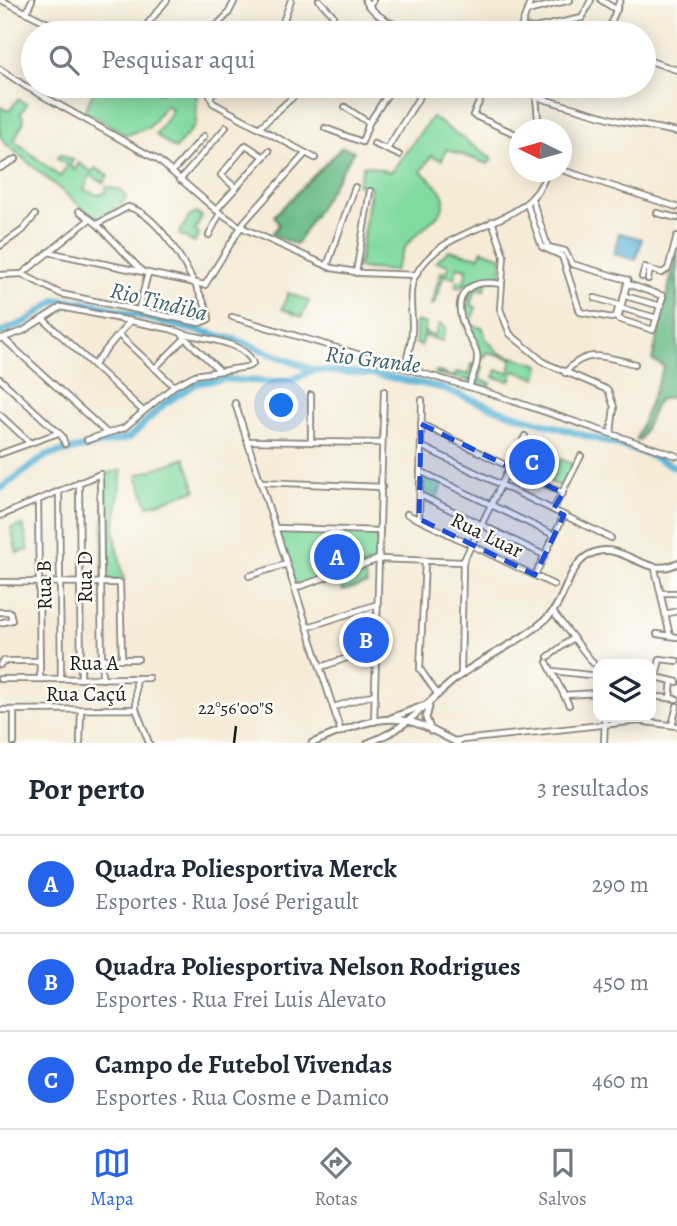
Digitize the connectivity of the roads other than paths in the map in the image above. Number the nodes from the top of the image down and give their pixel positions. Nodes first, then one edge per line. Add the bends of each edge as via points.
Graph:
1 (1, 0) edge
2 (32, 0) edge
3 (167, 0) edge
4 (235, 0) edge
5 (291, 0) edge
6 (319, 0) edge
7 (373, 0) edge
8 (531, 0) edge
9 (570, 0) edge
10 (591, 0) edge
11 (601, 0) edge
12 (620, 0) edge
13 (367, 3) edge
14 (617, 9) junction
15 (527, 11) junction
16 (26, 13) junction
17 (43, 21) edge
18 (150, 21) edge
19 (221, 21) edge
20 (283, 21) edge
21 (332, 21) edge
22 (388, 21) edge
23 (524, 21) edge
24 (568, 21) edge
25 (612, 21) edge
26 (656, 63) edge
27 (0, 69) edge
28 (677, 70) edge
29 (21, 84) edge
30 (46, 98) edge
31 (211, 98) edge
32 (292, 98) edge
33 (385, 98) edge
34 (419, 98) edge
35 (481, 98) edge
36 (536, 98) edge
37 (540, 98) edge
38 (345, 107) dead end
39 (538, 119) edge
40 (369, 123) junction
41 (261, 126) junction
42 (226, 127) dead end
43 (325, 128) dead end
44 (509, 130) edge
45 (677, 132) edge
46 (204, 136) dead end
47 (374, 144) dead end
48 (387, 149) junction
49 (269, 152) dead end
50 (305, 154) junction
51 (400, 155) dead end
52 (264, 157) junction
53 (315, 158) dead end
54 (16, 159) dead end
55 (0, 168) edge
56 (172, 173) junction
57 (572, 173) edge
58 (180, 180) junction
59 (541, 182) edge
60 (355, 187) dead end
61 (236, 188) junction
62 (370, 191) dead end
63 (530, 201) junction
64 (677, 208) edge
65 (79, 211) dead end
66 (218, 212) junction
67 (657, 213) dead end
68 (677, 218) edge
69 (90, 219) junction
70 (32, 221) dead end
71 (492, 221) junction
72 (97, 224) junction
73 (241, 227) junction
74 (209, 235) dead end
75 (677, 236) edge
76 (0, 246) edge
77 (48, 252) junction
78 (327, 267) junction
79 (142, 271) junction
80 (148, 273) junction
81 (356, 273) junction
82 (22, 274) junction
83 (0, 275) edge
84 (416, 275) junction
85 (645, 278) dead end
86 (195, 284) junction
87 (501, 284) junction
88 (628, 285) junction
89 (625, 296) junction
90 (595, 298) dead end
91 (661, 306) junction
92 (621, 307) junction
93 (139, 308) junction
94 (232, 317) dead end
95 (43, 318) junction
96 (657, 318) junction
97 (130, 321) junction
98 (119, 335) junction
99 (184, 335) junction
100 (2, 339) edge
101 (94, 364) junction
102 (635, 365) dead end
103 (404, 367) junction
104 (156, 368) junction
105 (219, 370) junction
106 (565, 373) junction
107 (0, 379) edge
108 (174, 386) junction
109 (469, 387) junction
110 (384, 391) dead end
111 (312, 396) dead end
112 (422, 400) dead end
113 (235, 403) dead end
114 (142, 410) junction
115 (0, 415) edge
116 (421, 424) junction
117 (58, 433) junction
118 (107, 433) junction
119 (611, 433) junction
120 (525, 436) dead end
121 (87, 440) dead end
122 (247, 442) junction
123 (311, 442) junction
124 (30, 443) junction
125 (382, 443) junction
126 (65, 444) dead end
127 (421, 446) junction
128 (1, 452) edge
129 (581, 456) dead end
130 (677, 456) edge
131 (509, 467) junction
132 (420, 471) junction
133 (79, 482) junction
134 (261, 482) junction
135 (500, 485) junction
136 (382, 487) junction
137 (59, 491) junction
138 (563, 493) junction
139 (420, 495) junction
140 (38, 500) junction
141 (490, 505) junction
142 (554, 510) junction
143 (407, 514) dead end
144 (0, 516) edge
145 (564, 516) junction
146 (419, 519) junction
147 (481, 524) junction
148 (276, 528) junction
149 (380, 531) junction
150 (554, 535) junction
151 (611, 538) dead end
152 (471, 545) junction
153 (544, 555) junction
154 (379, 559) junction
155 (425, 561) junction
156 (463, 562) junction
157 (677, 563) edge
158 (287, 564) junction
159 (655, 569) junction
160 (535, 575) junction
161 (249, 576) dead end
162 (39, 582) junction
163 (60, 582) junction
164 (80, 582) junction
165 (101, 582) junction
166 (0, 583) edge
167 (554, 585) dead end
168 (295, 588) junction
169 (677, 592) edge
170 (662, 593) junction
171 (378, 604) junction
172 (677, 611) edge
173 (0, 612) edge
174 (552, 612) junction
175 (666, 614) junction
176 (0, 623) edge
177 (308, 627) junction
178 (657, 634) dead end
179 (670, 636) junction
180 (677, 637) edge
181 (573, 638) junction
182 (377, 648) junction
183 (101, 659) junction
184 (122, 659) junction
185 (138, 659) dead end
186 (40, 661) junction
187 (677, 661) edge
188 (593, 663) dead end
189 (0, 666) edge
190 (321, 667) junction
191 (552, 671) junction
192 (461, 675) junction
193 (593, 675) edge
194 (81, 678) junction
195 (102, 678) junction
196 (136, 678) junction
197 (149, 678) dead end
198 (0, 679) edge
199 (40, 679) junction
200 (61, 679) junction
201 (675, 681) edge
202 (593, 693) edge
203 (375, 694) junction
204 (438, 695) junction
205 (564, 695) junction
206 (659, 697) dead end
207 (670, 698) junction
208 (677, 699) edge
209 (430, 703) junction
210 (569, 705) dead end
211 (677, 706) edge
212 (334, 707) junction
213 (135, 709) junction
214 (0, 710) edge
215 (14, 710) junction
216 (81, 710) junction
217 (387, 720) junction
218 (374, 722) junction
219 (411, 722) junction
220 (606, 724) junction
221 (675, 726) edge
222 (431, 731) junction
223 (341, 733) junction
224 (478, 738) junction
225 (455, 742) edge
226 (15, 743) edge
227 (80, 743) edge
228 (149, 743) edge
229 (312, 743) edge
230 (368, 743) edge
231 (474, 743) edge
232 (604, 743) edge

1 - 16 street
2 - 16 street
3 - 18 street
4 - 19 street
5 - 20 street
6 - 21 street via 333,15
7 - 13 street
8 - 15 street
9 - 15 street
10 - 24 street via 582,18
11 - 14 street
12 - 14 street
13 - 22 street
14 - 25 street
15 - 23 street
16 - 17 street
26 - 28 street
27 - 29 street
30 - 56 street via 145,151
31 - 41 street
32 - 41 street
33 - 40 street
34 - 48 street
35 - 44 street via 472,115
36 - 39 street
37 - 45 street
38 - 40 street
40 - 43 street via 362,142
41 - 50 street
42 - 58 street
46 - 56 street
47 - 48 street
48 - 51 street
49 - 52 street
50 - 53 street
50 - 73 street
52 - 61 street
52 - 61 street via 246,145 221,175
54 - 55 street
56 - 58 street
57 - 64 street
58 - 66 street
59 - 63 street
60 - 78 street
61 - 66 street
62 - 81 street
63 - 71 street
63 - 88 street via 548,247 565,251 572,264 626,279
63 - 90 street via 542,247 563,258 580,312 617,316 619,305
65 - 69 street
66 - 73 street
66 - 74 street
67 - 68 street
69 - 72 street
69 - 77 street
70 - 76 street
71 - 84 street via 452,239
71 - 87 street via 504,256
72 - 79 street
72 - 86 street via 121,209 135,209 160,230
73 - 78 street
73 - 86 street via 207,284
75 - 85 street via 668,269 662,273 647,268
77 - 79 street
77 - 82 street
78 - 81 street
79 - 80 street
80 - 86 street
80 - 93 street
81 - 84 street
82 - 83 street
82 - 93 street via 61,294
84 - 103 street via 412,337
86 - 93 street via 207,321
87 - 106 street via 501,317 510,334 538,359
87 - 109 street via 478,282 462,297 461,318 477,356
88 - 89 street
88 - 91 street via 663,295
89 - 91 street
89 - 92 street
91 - 96 street
92 - 96 street
92 - 96 street via 618,319 653,330
94 - 103 street
95 - 97 street via 61,307
95 - 100 street
95 - 101 street
97 - 98 street
97 - 99 street
98 - 101 street
98 - 104 street
99 - 104 street
99 - 105 street
99 - 105 street via 233,346 253,361 251,366
100 - 118 street
101 - 114 street
102 - 106 street via 588,357 576,359
103 - 109 street
104 - 108 street
105 - 108 street
106 - 119 street via 608,390 614,407
107 - 117 street
108 - 114 street
109 - 119 street
110 - 125 street
111 - 123 street
112 - 116 street
113 - 122 street
114 - 118 street via 124,428
115 - 124 street
116 - 127 street
116 - 131 street
117 - 124 street
117 - 126 street
118 - 121 street
119 - 130 street
120 - 131 street
122 - 123 street
122 - 134 street
123 - 125 street
124 - 128 street
125 - 136 street
127 - 132 street
127 - 135 street
129 - 138 street
131 - 135 street
131 - 138 street
132 - 139 street
132 - 141 street
133 - 137 street
133 - 164 street
133 - 165 street, Rua D via 100,474
134 - 136 street
134 - 148 street
135 - 141 street
135 - 142 street
136 - 149 street
137 - 140 street
137 - 163 street, Rua B
138 - 142 street
139 - 146 street
139 - 147 street
140 - 144 street
140 - 162 street, Rua A
141 - 147 street
141 - 150 street
142 - 145 street
143 - 146 street, Rua Luar
145 - 150 street
145 - 151 street
146 - 152 street, Rua Luar
147 - 152 street
147 - 153 street
148 - 149 street
148 - 158 street
149 - 154 street
150 - 153 street
152 - 156 street
152 - 160 street, Rua Luar
153 - 160 street
154 - 155 street
154 - 168 street
154 - 171 street
155 - 156 street
155 - 204 street via 420,670
156 - 192 street
157 - 159 main road
158 - 161 street
158 - 168 street
159 - 170 street
159 - 174 main road via 616,551 595,552 577,566
160 - 167 street, Rua Luar
162 - 163 street
162 - 166 street
162 - 186 street, Rua A
163 - 164 street
163 - 200 street, Rua B
164 - 165 street
164 - 194 street
165 - 183 street, Rua D
165 - 184 street via 120,583
168 - 177 street
169 - 170 street
170 - 175 street
171 - 177 street
171 - 182 street
172 - 175 street
173 - 176 street via 10,612 12,620
174 - 181 street
174 - 192 main road
175 - 179 street
177 - 190 street
178 - 179 street
179 - 180 street
181 - 188 street
181 - 191 street via 548,660
182 - 190 street
182 - 203 street
183 - 184 street
183 - 195 street, Rua D
184 - 185 street
186 - 189 street via 2,661
186 - 199 street, Rua A
187 - 201 street via 659,660 656,678
190 - 212 street
191 - 193 street
191 - 205 street
192 - 204 main road
194 - 195 street, Rua A
194 - 200 street, Rua A
195 - 196 street, Rua A
196 - 197 street, Rua A
196 - 213 street
198 - 199 street, Rua A
199 - 200 street, Rua A
201 - 207 street
202 - 205 street
203 - 212 street
203 - 218 street
204 - 209 main road
205 - 210 street
206 - 207 street
207 - 208 street
209 - 217 main road
209 - 219 main road
209 - 222 main road via 426,717
211 - 221 street
212 - 223 street
213 - 216 street, Rua Caçú
213 - 228 street, Rua Caçú
214 - 215 street, Rua Caçú
215 - 216 street, Rua Caçú
215 - 226 street
216 - 227 street
217 - 218 main road
217 - 219 main road
218 - 223 main road
219 - 222 main road
219 - 230 main road
220 - 221 street via 649,720
220 - 224 street
220 - 232 street
222 - 225 main road
223 - 229 main road
224 - 225 street
224 - 231 street

